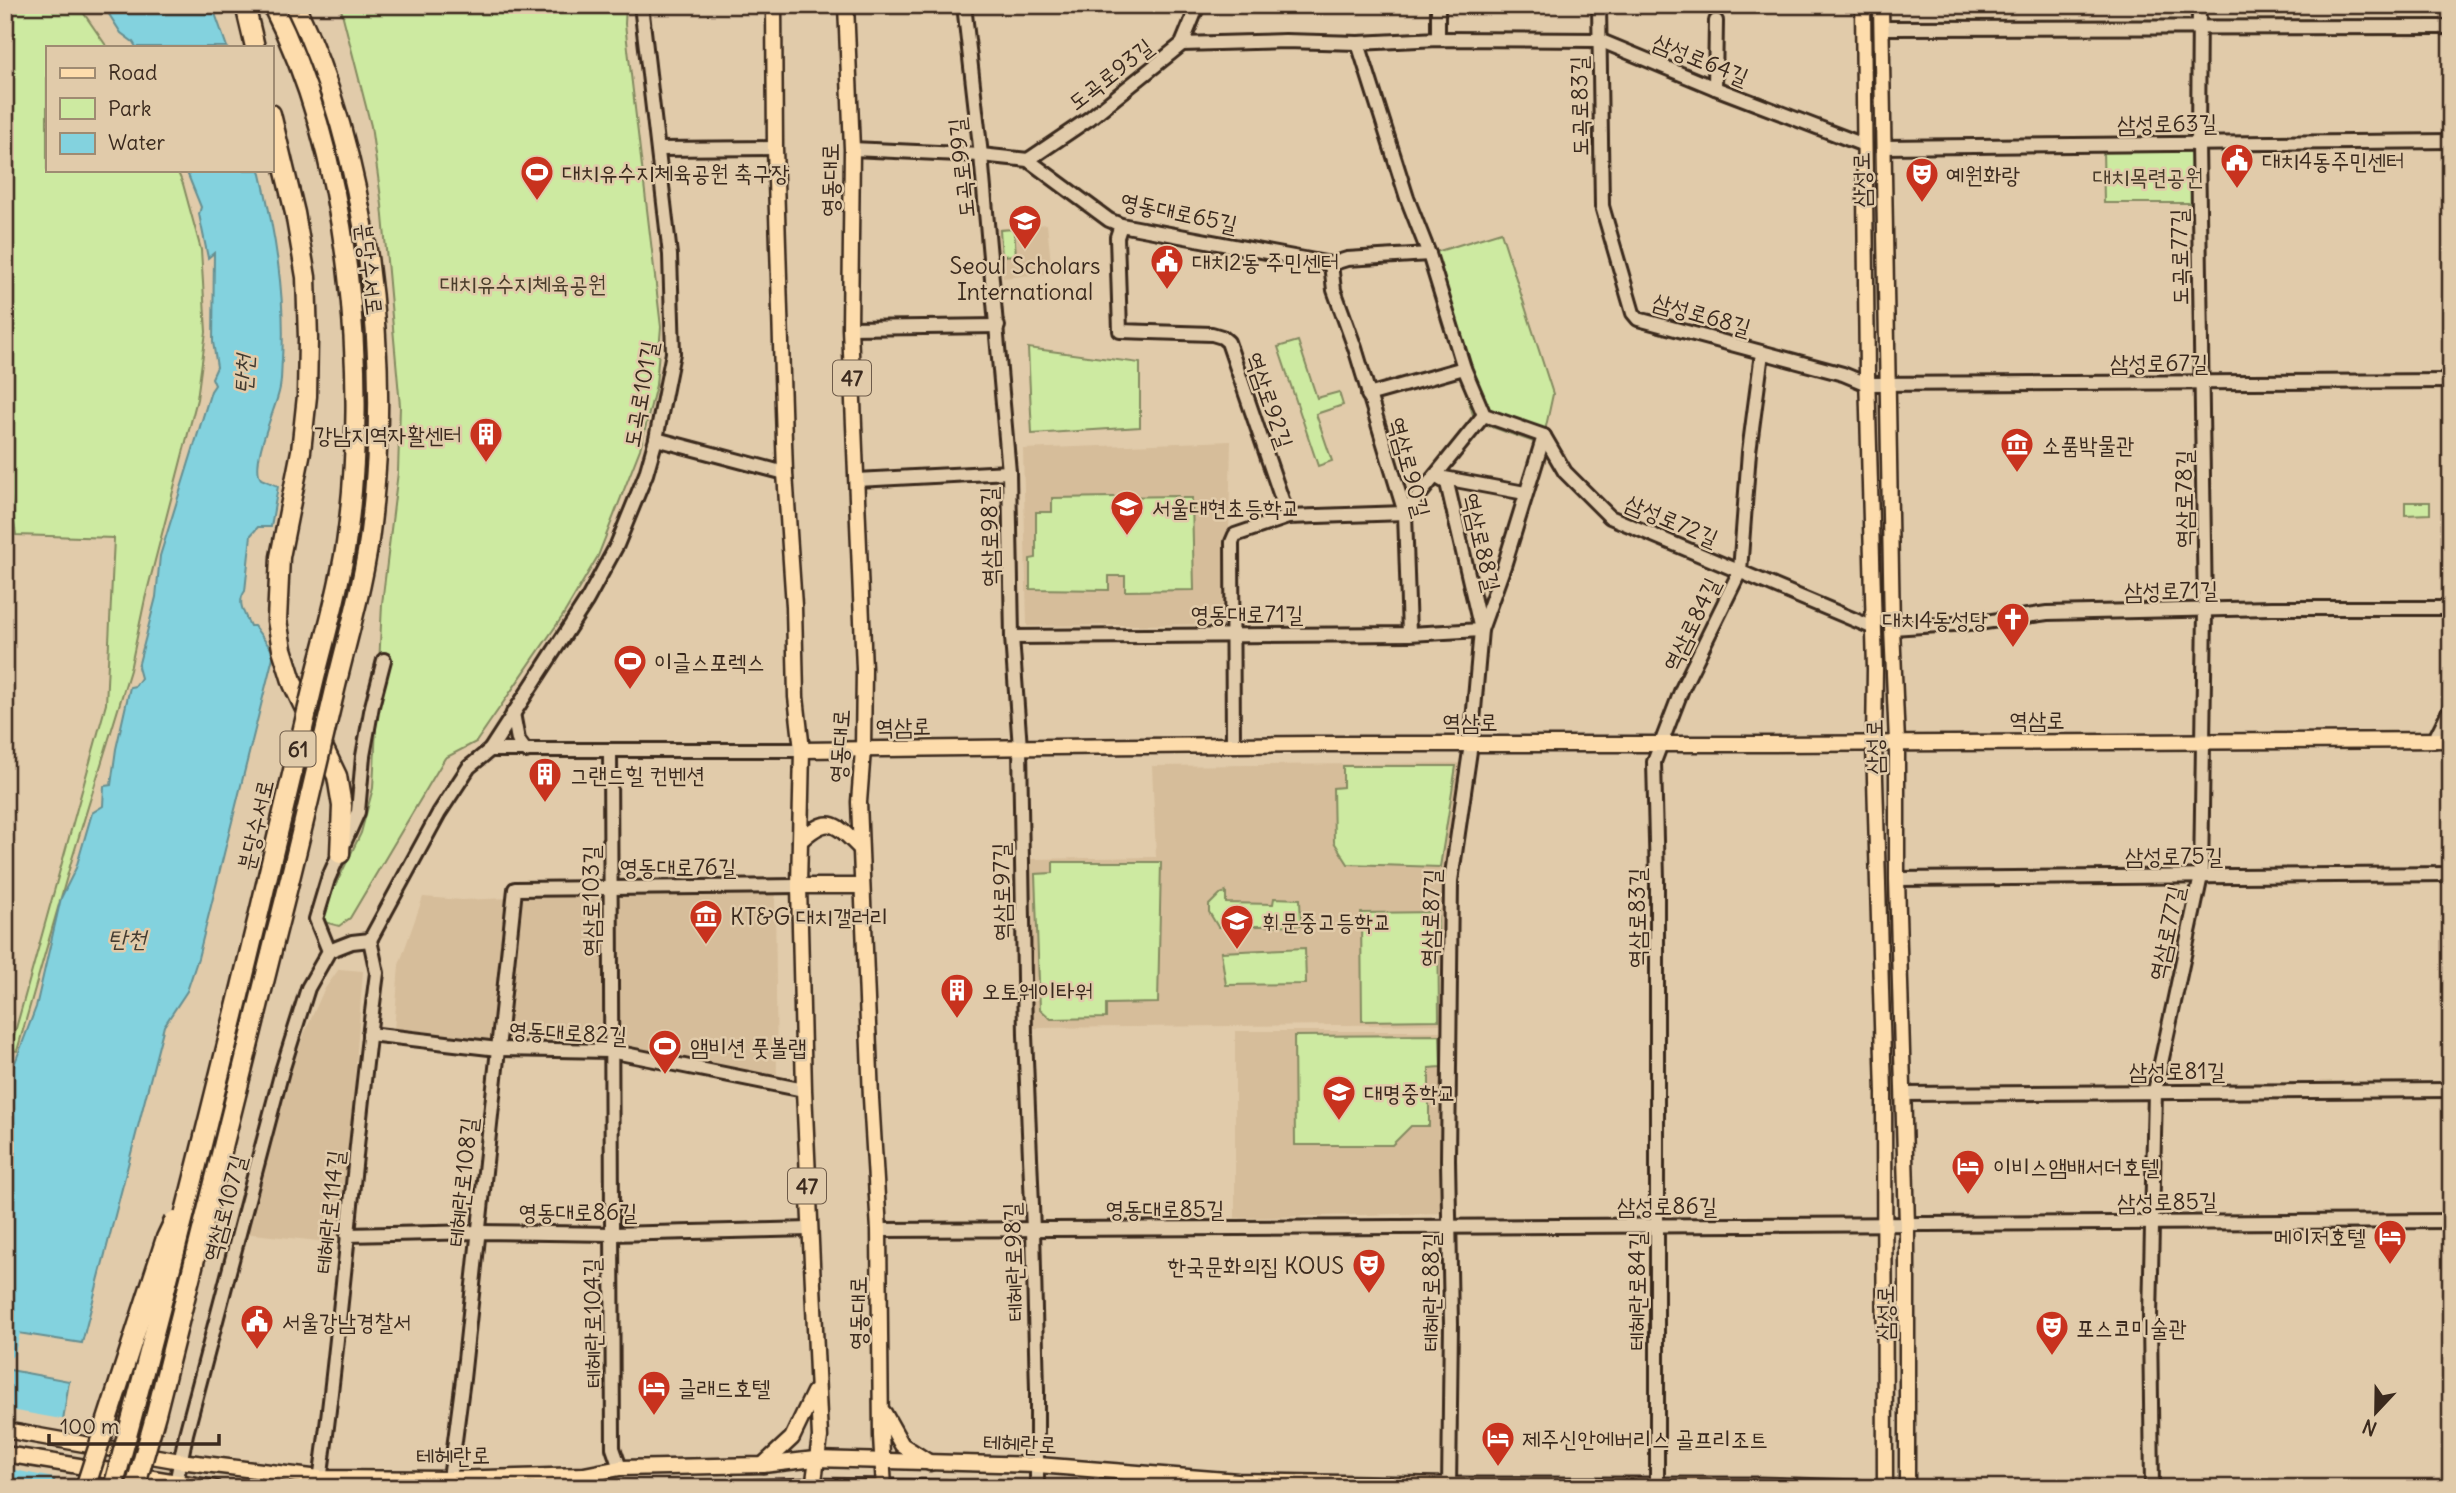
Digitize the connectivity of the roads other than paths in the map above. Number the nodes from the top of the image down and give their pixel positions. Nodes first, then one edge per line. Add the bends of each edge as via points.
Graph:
1 (245, 5) edge
2 (272, 5) edge
3 (295, 5) edge
4 (641, 5) edge
5 (774, 5) edge
6 (846, 5) edge
7 (964, 5) edge
8 (1198, 5) edge
9 (1438, 5) edge
10 (1599, 5) edge
11 (1863, 5) edge
12 (1881, 5) edge
13 (2199, 5) edge
14 (1716, 20) dead end
15 (2451, 27) edge
16 (1881, 28) junction
17 (2200, 28) junction
18 (1438, 39) junction
19 (1599, 40) junction
20 (1358, 43) junction
21 (1182, 44) junction
22 (256, 46) edge
23 (1715, 88) junction
24 (273, 122) edge
25 (2451, 142) edge
26 (2198, 143) junction
27 (1864, 145) junction
28 (1883, 147) junction
29 (775, 148) junction
30 (658, 149) junction
31 (852, 149) junction
32 (981, 155) junction
33 (1028, 160) junction
34 (1602, 206) joint
35 (1121, 225) junction
36 (1429, 254) junction
37 (1331, 264) junction
38 (998, 326) junction
39 (850, 328) junction
40 (1762, 353) junction
41 (1888, 367) junction
42 (1464, 368) junction
43 (1867, 368) junction
44 (2451, 381) edge
45 (2203, 383) junction
46 (1867, 384) junction
47 (1888, 384) junction
48 (1368, 395) junction
49 (1868, 401) junction
50 (1888, 402) junction
51 (1484, 415) junction
52 (1544, 436) junction
53 (656, 439) junction
54 (1009, 472) junction
55 (785, 473) junction
56 (1435, 476) junction
57 (857, 480) junction
58 (1525, 494) junction
59 (1405, 513) junction
60 (1288, 517) junction
61 (1740, 571) junction
62 (2451, 608) edge
63 (2205, 611) junction
64 (1874, 628) junction
65 (1892, 628) junction
66 (1482, 630) junction
67 (1233, 634) junction
68 (1409, 634) junction
69 (1012, 637) junction
70 (384, 660) dead end
71 (2451, 707) edge
72 (513, 713) junction
73 (2451, 740) edge
74 (2203, 741) junction
75 (2434, 741) junction
76 (1897, 742) junction
77 (1661, 743) junction
78 (1471, 744) junction
79 (1874, 744) junction
80 (1233, 745) junction
81 (1020, 748) junction
82 (490, 750) junction
83 (802, 750) junction
84 (863, 750) junction
85 (526, 751) junction
86 (610, 751) junction
87 (800, 841) junction
88 (860, 848) junction
89 (340, 854) junction
90 (2451, 874) edge
91 (2201, 876) junction
92 (1897, 879) junction
93 (799, 886) junction
94 (861, 886) junction
95 (611, 887) junction
96 (515, 889) joint
97 (370, 940) junction
98 (328, 951) junction
99 (369, 1034) junction
100 (1026, 1035) joint
101 (498, 1049) junction
102 (610, 1051) junction
103 (804, 1090) junction
104 (2451, 1090) edge
105 (2155, 1091) junction
106 (1903, 1094) junction
107 (1657, 1095) joint
108 (1451, 1096) joint
109 (193, 1183) junction
110 (2451, 1221) edge
111 (2151, 1222) junction
112 (1451, 1226) junction
113 (1657, 1226) junction
114 (1884, 1226) junction
115 (1907, 1226) junction
116 (809, 1229) junction
117 (879, 1230) junction
118 (1033, 1230) junction
119 (478, 1232) junction
120 (612, 1234) junction
121 (347, 1235) junction
122 (149, 1353) junction
123 (816, 1387) junction
124 (880, 1405) junction
125 (5, 1430) edge
126 (5, 1454) edge
127 (815, 1459) junction
128 (180, 1461) junction
129 (883, 1462) junction
130 (932, 1464) junction
131 (763, 1465) junction
132 (1038, 1465) junction
133 (620, 1468) junction
134 (450, 1479) junction
135 (141, 1483) edge
136 (320, 1483) edge
137 (175, 1485) edge
138 (1657, 1486) edge
139 (1759, 1486) edge
140 (813, 1487) edge
141 (884, 1487) edge
142 (1449, 1487) edge
143 (85, 1488) edge
144 (98, 1488) edge
145 (113, 1488) edge
146 (214, 1488) edge
147 (731, 1488) edge
148 (946, 1488) edge
149 (1037, 1488) edge
150 (1860, 1488) edge
151 (1885, 1488) edge
152 (1907, 1488) edge
153 (2152, 1488) edge

1 - 22 highway
2 - 109 highway, 분당수서로 / 61, bridge via 309,97 343,243 355,386 353,478 338,589
3 - 135 highway, 분당수서로 / 61, bridge via 325,72 362,218 378,379 371,526 292,875
4 - 30 street, 도곡로101길
5 - 29 main road, 영동대로 / 47
6 - 31 main road, 영동대로 / 47
7 - 32 street, 도곡로99길
8 - 21 street, 도곡로93길
9 - 18 street
10 - 19 street, 도곡로83길
11 - 27 main road, 삼성로
12 - 16 main road, 삼성로
13 - 17 street, 도곡로77길
14 - 23 street
15 - 17 street
16 - 17 street
16 - 28 main road, 삼성로
17 - 26 street, 도곡로77길
18 - 19 street, 삼성로64길
18 - 20 street, 삼성로64길
19 - 23 street, 삼성로64길
19 - 34 street, 도곡로83길
20 - 21 street, 삼성로64길
20 - 36 street
21 - 33 street, 도곡로93길 via 1090,118
23 - 27 street, 삼성로64길
24 - 89 highway, bridge via 306,276 308,339 301,451 280,557 277,620 293,684 337,776 342,806
25 - 26 street, 삼성로63길
26 - 28 street, 삼성로63길
26 - 45 street, 도곡로77길
27 - 43 main road, 삼성로
28 - 41 main road, 삼성로
29 - 30 street
29 - 55 main road, 영동대로 / 47
30 - 53 street, 도곡로101길 via 670,255 673,353
31 - 32 street
31 - 39 main road, 영동대로 / 47
32 - 33 street
32 - 38 street, 도곡로99길
33 - 35 street, 영동대로65길
34 - 40 street, 삼성로68길 via 1633,313 1639,319
35 - 37 street, 영동대로65길
35 - 60 street, 역삼로92길 via 1117,237 1119,331 1212,334 1228,342
36 - 37 street, 영동대로65길
36 - 42 street
37 - 48 street, 역삼로90길 via 1334,289
38 - 39 street
38 - 54 street, 역삼로98길
39 - 57 main road, 영동대로 / 47
40 - 46 street, 삼성로68길
40 - 61 street, 역삼로84길
41 - 43 main road
41 - 47 main road, 삼성로
42 - 48 street, 역삼로90길
42 - 51 street
43 - 46 main road, 삼성로
44 - 45 street, 삼성로67길
45 - 47 street, 삼성로67길
45 - 63 street, 역삼로78길
46 - 47 street, 삼성로67길
46 - 49 main road, 삼성로
47 - 50 main road, 삼성로
48 - 59 street, 역삼로90길
49 - 50 main road
49 - 64 main road, 삼성로
50 - 65 main road, 삼성로
51 - 52 street
51 - 56 street
52 - 58 street, 역삼로88길
52 - 61 street, 삼성로72길 via 1565,472 1610,517
53 - 55 street
53 - 72 street, 도곡로101길 via 617,545
54 - 57 street
54 - 69 street, 역삼로98길
55 - 83 main road, 영동대로 / 47
56 - 58 street, 역삼로88길
56 - 59 street
56 - 66 street, 역삼로88길 via 1447,483
57 - 84 main road, 영동대로 / 47
58 - 66 street, 역삼로88길
59 - 60 street
59 - 68 street, 역삼로90길
60 - 67 street via 1235,535
61 - 64 street, 삼성로72길
61 - 77 street, 역삼로84길
62 - 63 street, 삼성로71길
63 - 65 street, 삼성로71길 via 2047,613
63 - 74 street, 역삼로78길
64 - 79 main road, 삼성로
65 - 76 main road, 삼성로
66 - 68 street, 영동대로71길
66 - 78 street, 역삼로88길
67 - 68 street, 영동대로71길
67 - 69 street, 영동대로71길
67 - 80 street
69 - 81 street, 역삼로98길
70 - 89 street via 368,731 358,812
71 - 75 street
72 - 82 street, 도곡로101길
72 - 85 street via 514,729
73 - 75 main road, 역삼로
74 - 75 main road, 역삼로
74 - 76 main road, 역삼로
74 - 91 street, 역삼로77길
76 - 79 main road, 역삼로
76 - 92 main road, 삼성로
77 - 78 main road, 역삼로
77 - 79 main road, 역삼로
77 - 107 street, 역삼로83길 via 1654,762
78 - 80 main road, 역삼로
78 - 108 street, 역삼로87길 via 1450,889
79 - 114 main road, 삼성로
80 - 81 main road, 역삼로
81 - 84 main road, 역삼로
81 - 100 street, 역삼로97길
82 - 85 street, 역삼로
82 - 97 street via 469,767 439,813
83 - 84 main road, 역삼로
83 - 86 street, 역삼로
83 - 87 main road, 영동대로 / 47
84 - 88 main road, 영동대로 / 47
85 - 86 street, 역삼로
86 - 95 street, 역삼로103길
87 - 88 main road via 815,827 831,824
87 - 93 main road, 영동대로 / 47
88 - 94 main road, 영동대로 / 47
89 - 98 street via 316,919
90 - 91 street, 삼성로75길
91 - 92 street, 삼성로75길
91 - 105 street, 역삼로77길
92 - 106 main road, 삼성로
93 - 94 main road
93 - 95 street, 영동대로76길
93 - 103 main road, 영동대로 / 47
94 - 117 main road, 영동대로 / 47
95 - 96 street, 영동대로76길
95 - 102 street, 역삼로103길
96 - 101 street, 테헤란로108길
97 - 98 street
97 - 99 street, 테헤란로114길 via 377,973
98 - 128 street, 역삼로107길 via 308,988 278,1084
99 - 101 street, 영동대로82길
99 - 121 street, 테헤란로114길
100 - 118 street, 테헤란로98길
101 - 102 street, 영동대로82길
101 - 119 street, 테헤란로108길
102 - 103 street, 영동대로82길
102 - 120 street, 테헤란로104길
103 - 116 main road, 영동대로 / 47
104 - 105 street, 삼성로81길
105 - 106 street, 삼성로81길
105 - 111 street, 역삼로77길
106 - 115 main road, 삼성로
107 - 113 street, 테헤란로84길
108 - 112 street, 테헤란로88길
109 - 122 highway, 분당수서로 / 61, bridge
109 - 143 highway, bridge via 166,1238
110 - 111 street, 삼성로85길
111 - 115 street, 삼성로85길
111 - 153 street, 역삼로77길
112 - 113 street, 삼성로86길
112 - 118 street, 영동대로85길
112 - 142 street, 테헤란로88길
113 - 114 street, 삼성로86길
113 - 138 street, 테헤란로84길
114 - 115 street, 삼성로85길
114 - 151 main road, 삼성로
115 - 152 main road, 삼성로
116 - 120 street, 영동대로86길
116 - 123 main road, 영동대로 / 47
117 - 118 street, 영동대로85길
117 - 124 main road, 영동대로 / 47
118 - 132 street, 테헤란로98길
119 - 120 street, 영동대로86길
119 - 121 street, 영동대로86길
119 - 134 street, 테헤란로108길
120 - 133 street, 테헤란로104길 via 613,1448
121 - 136 street, 테헤란로114길
122 - 144 highway, bridge
122 - 145 highway, 분당수서로 / 61, bridge
123 - 127 main road, 영동대로 / 47 via 820,1437
123 - 131 main road via 792,1438
124 - 129 main road, 영동대로 / 47
124 - 130 main road via 902,1445
125 - 128 main road, 테헤란로, bridge
126 - 135 main road, bridge
127 - 129 main road, 테헤란로
127 - 131 main road, 테헤란로
127 - 140 main road, 영동대로 / 47
128 - 136 main road, 테헤란로
128 - 137 street, 역삼로107길
129 - 130 main road, 테헤란로
129 - 141 main road, 영동대로 / 47
130 - 132 main road, 테헤란로
131 - 133 main road, 테헤란로
132 - 142 main road, 테헤란로 via 1238,1481
132 - 149 street, 테헤란로98길
133 - 134 main road, 테헤란로 via 584,1475
134 - 136 main road, 테헤란로
135 - 137 main road
137 - 146 main road
138 - 139 main road, 테헤란로
138 - 142 main road, 테헤란로
139 - 150 main road, 테헤란로
140 - 141 main road
140 - 147 main road
141 - 148 main road

